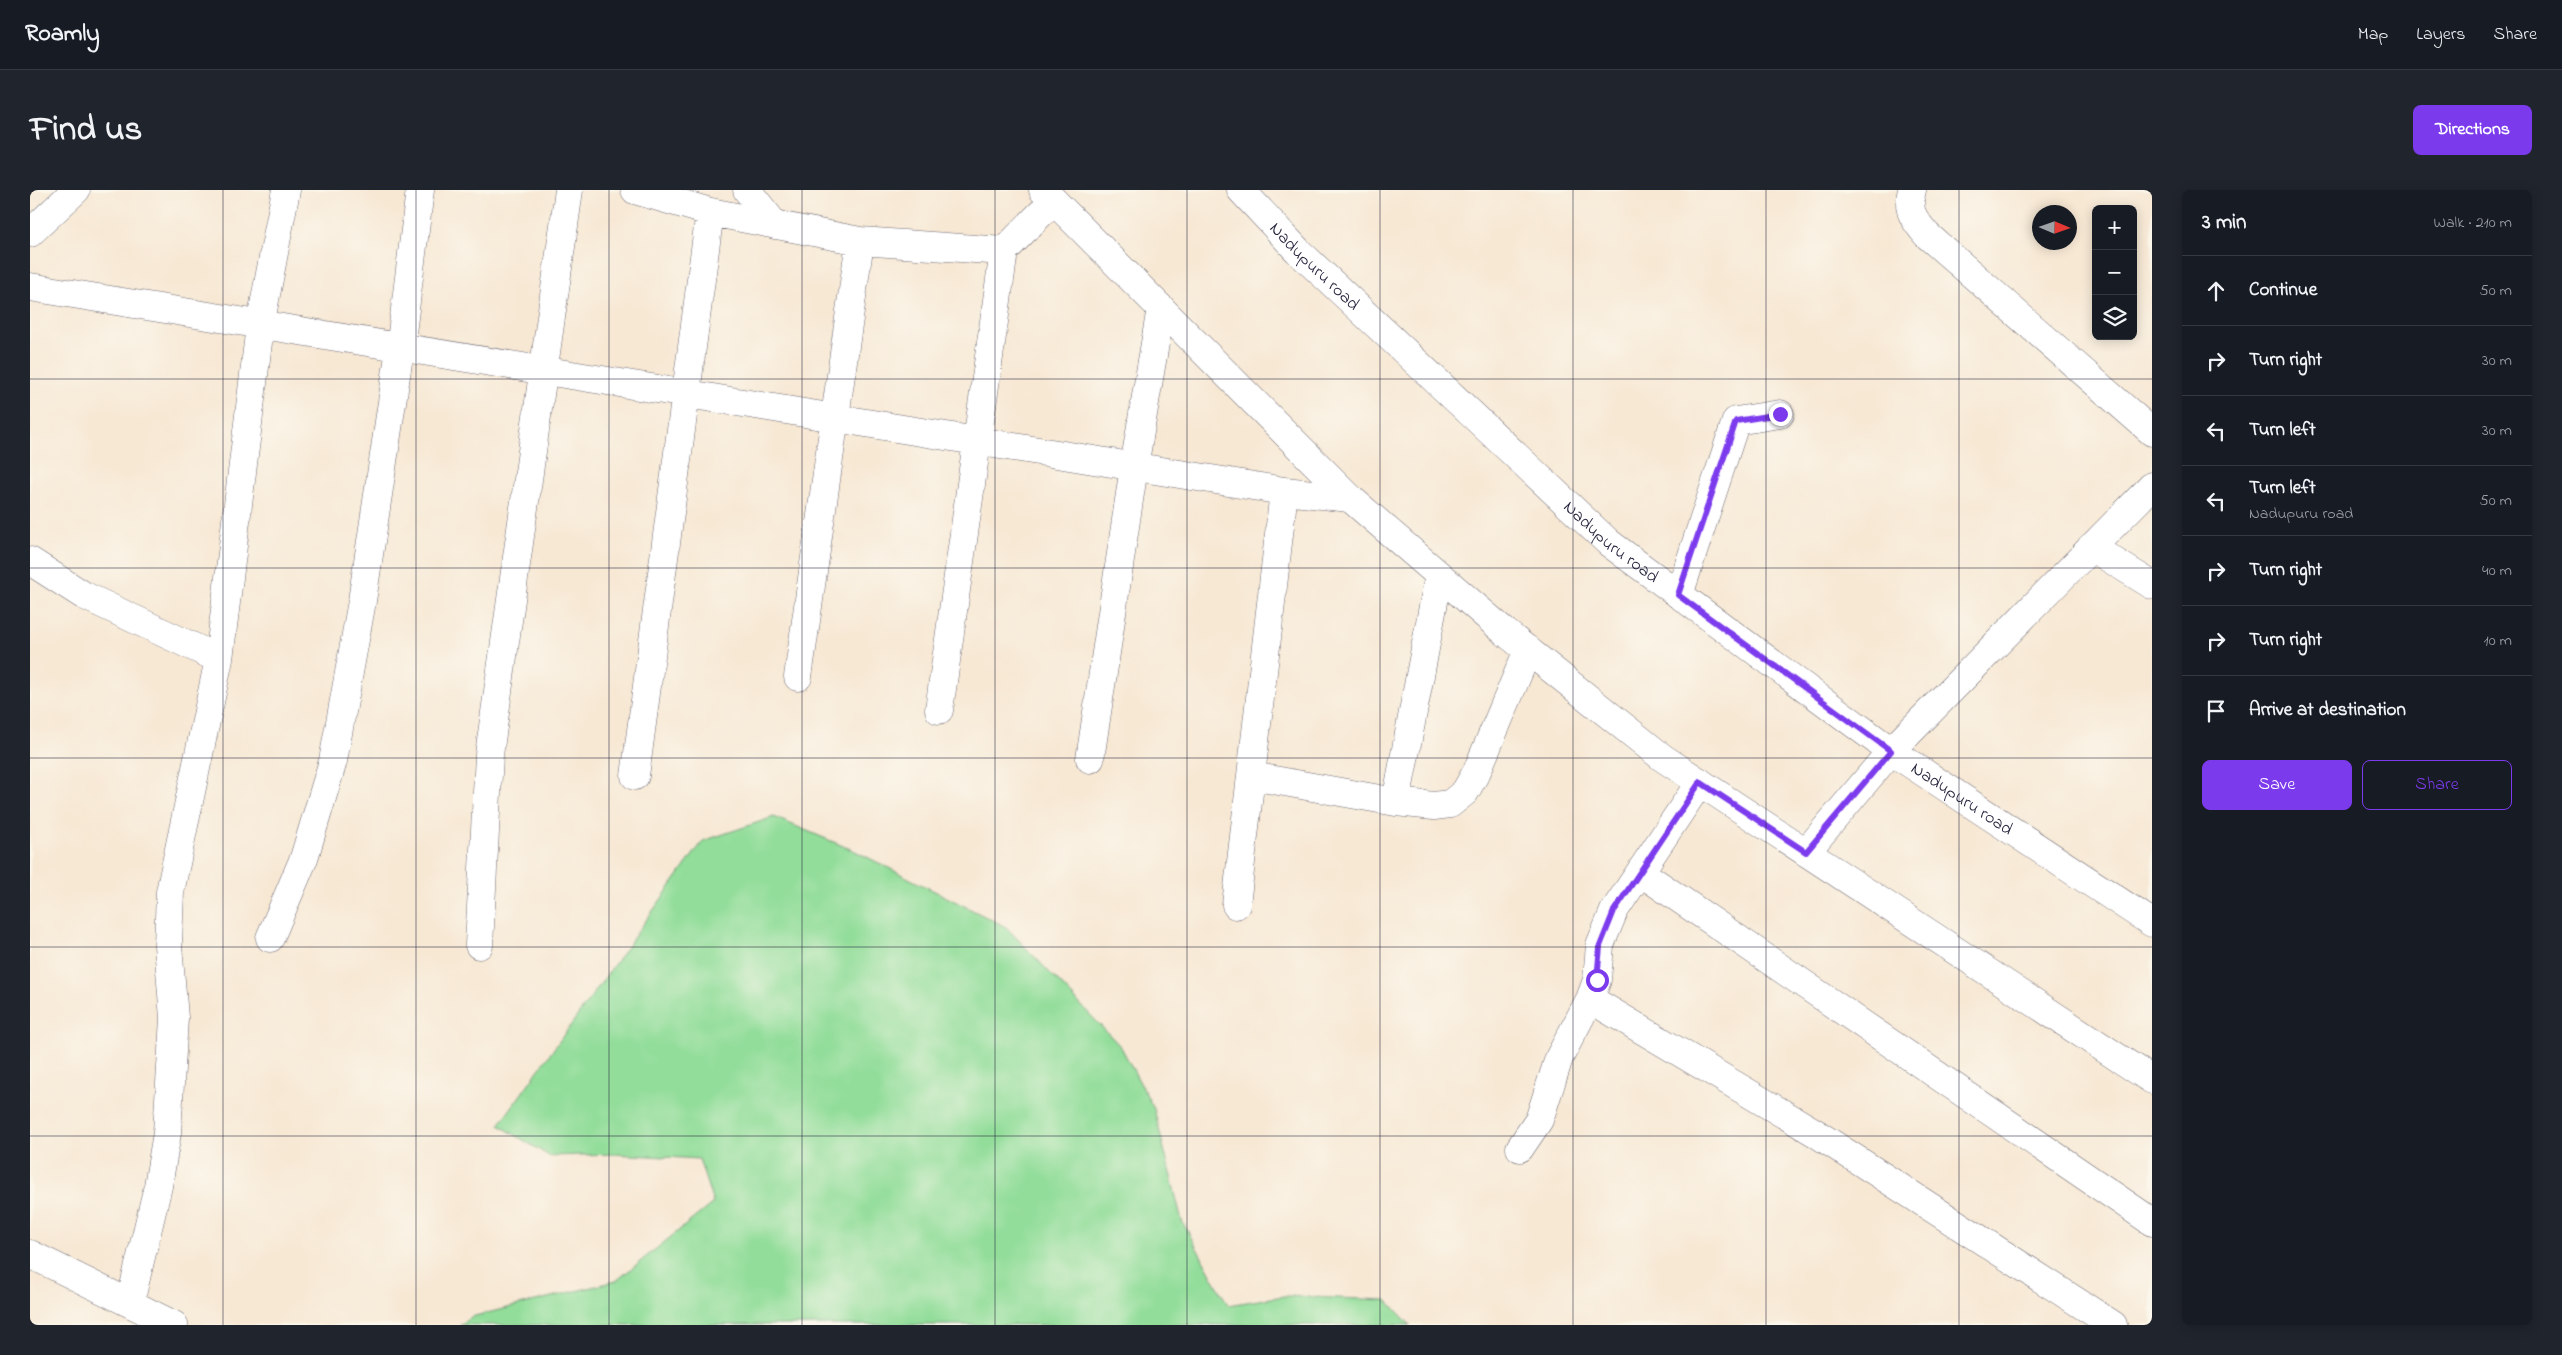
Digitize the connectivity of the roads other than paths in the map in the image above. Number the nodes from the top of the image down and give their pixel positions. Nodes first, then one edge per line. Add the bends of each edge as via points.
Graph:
1 (76, 190) edge
2 (286, 190) edge
3 (420, 190) edge
4 (568, 190) edge
5 (635, 190) edge
6 (747, 190) edge
7 (1241, 190) edge
8 (1912, 190) edge
9 (1053, 194) edge
10 (710, 212) junction
11 (775, 225) junction
12 (30, 233) edge
13 (860, 241) junction
14 (1004, 251) junction
15 (30, 287) edge
16 (1161, 308) junction
17 (260, 326) junction
18 (400, 349) junction
19 (542, 371) junction
20 (687, 395) junction
21 (1780, 414) dead end
22 (835, 419) junction
23 (2152, 432) edge
24 (976, 442) junction
25 (1134, 467) junction
26 (2152, 486) edge
27 (1284, 491) junction
28 (1350, 498) junction
29 (2091, 547) junction
30 (30, 562) edge
31 (1439, 575) junction
32 (2152, 585) edge
33 (1678, 595) junction
34 (1528, 650) junction
35 (219, 659) junction
36 (798, 677) dead end
37 (939, 710) dead end
38 (1891, 751) junction
39 (1090, 759) dead end
40 (635, 776) dead end
41 (1251, 776) junction
42 (1700, 782) junction
43 (1396, 802) junction
44 (1806, 852) junction
45 (1640, 872) junction
46 (1236, 905) dead end
47 (2152, 923) edge
48 (270, 938) dead end
49 (479, 945) dead end
50 (1590, 999) junction
51 (2152, 1080) edge
52 (1520, 1148) dead end
53 (2152, 1222) edge
54 (30, 1254) edge
55 (130, 1303) junction
56 (174, 1325) edge
57 (2114, 1325) edge

1 - 12 street
2 - 17 street
3 - 18 street
4 - 19 street
5 - 10 street
6 - 11 street
7 - 33 street, Nadupuru road via 1298,251 1609,543
8 - 23 street via 1909,201 1912,218 1927,235
9 - 14 street
9 - 16 street
10 - 11 street
10 - 20 street
11 - 13 street
13 - 14 street
13 - 22 street
14 - 24 street
15 - 17 street
16 - 25 street
16 - 28 street
17 - 18 street
17 - 35 street
18 - 19 street
18 - 48 street via 362,601 333,761 304,858
19 - 20 street
19 - 49 street via 490,756
20 - 22 street
20 - 40 street
21 - 33 street via 1736,421
22 - 24 street
22 - 36 street
24 - 25 street
24 - 37 street
25 - 27 street
25 - 39 street
26 - 29 street
27 - 28 street
27 - 41 street
28 - 31 street
29 - 32 street
29 - 38 street
30 - 35 street via 83,595
31 - 34 street
31 - 43 street
33 - 38 street, Nadupuru road
34 - 42 street via 1662,758
34 - 43 street via 1465,792 1450,804 1434,806
35 - 55 street via 170,892 168,945 174,1018 167,1133
38 - 44 street
38 - 47 street, Nadupuru road
41 - 43 street
41 - 46 street
42 - 44 street
42 - 45 street
44 - 51 street
45 - 50 street via 1604,932 1597,980
45 - 53 street
50 - 52 street via 1558,1058 1540,1120
50 - 57 street via 1814,1132
54 - 55 street
55 - 56 street

